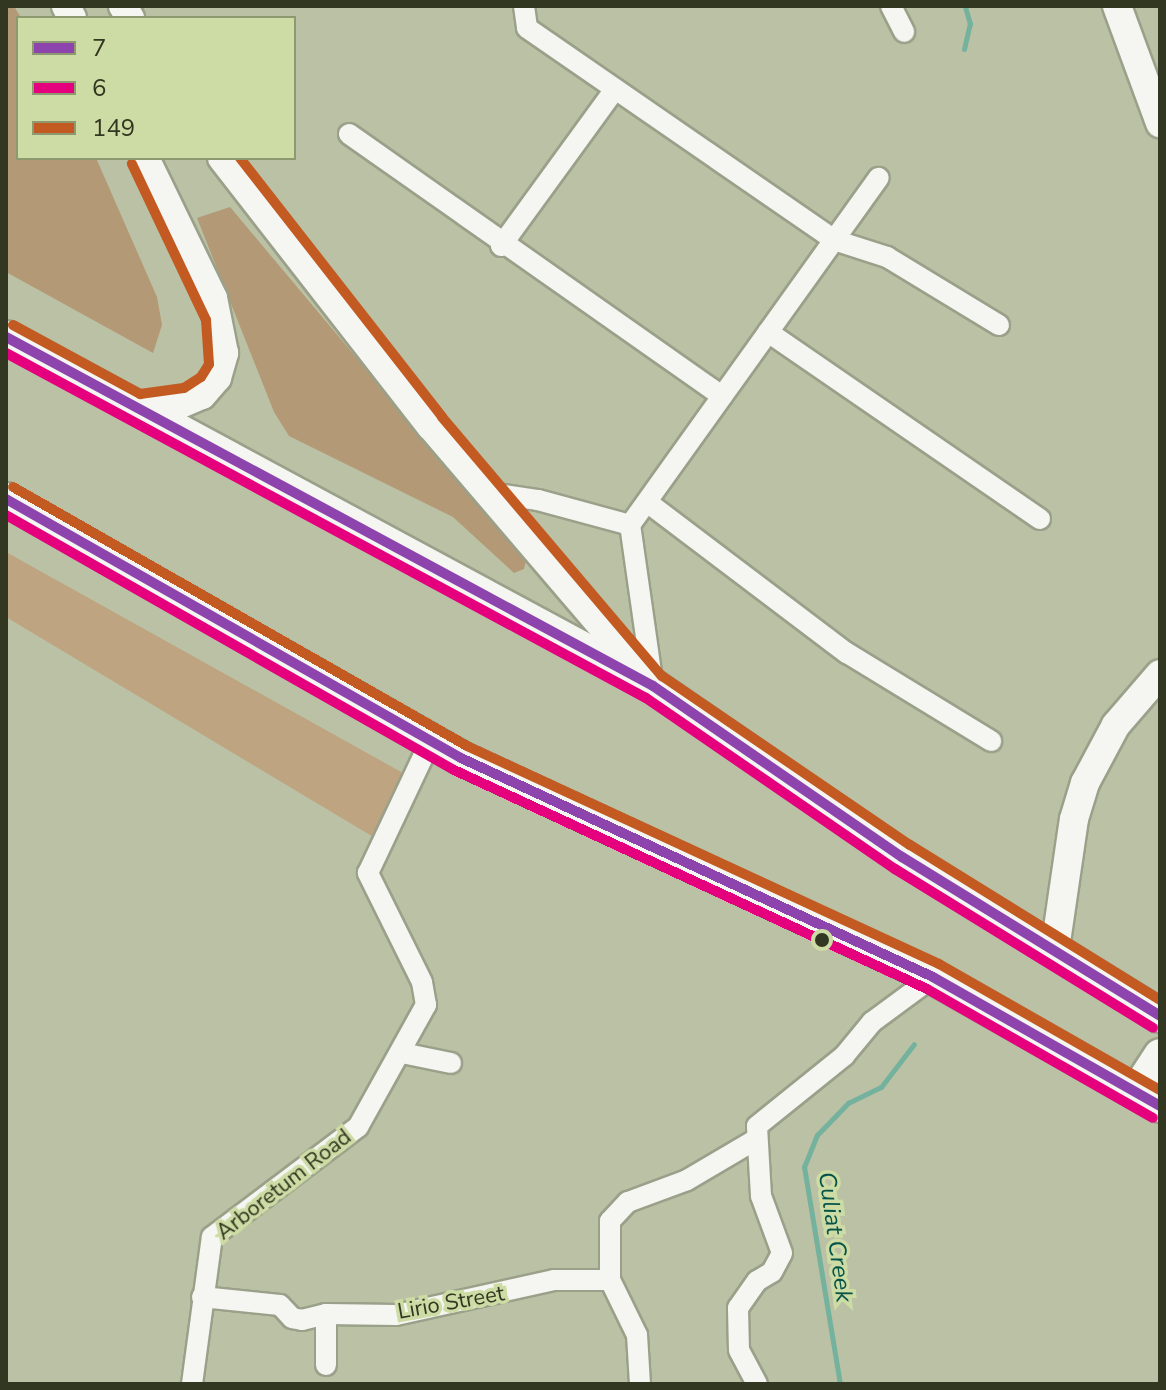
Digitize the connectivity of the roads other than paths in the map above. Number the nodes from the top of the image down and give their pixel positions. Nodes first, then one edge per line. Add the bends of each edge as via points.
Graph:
1 (524, 6) edge
2 (891, 6) edge
3 (1117, 6) edge
4 (904, 32) dead end
5 (615, 89) junction
6 (1158, 114) edge
7 (349, 134) dead end
8 (146, 160) edge
9 (223, 160) edge
10 (878, 178) dead end
11 (834, 240) junction
12 (501, 246) junction
13 (999, 325) dead end
14 (768, 332) junction
15 (6, 337) edge
16 (722, 396) junction
17 (137, 408) junction
18 (490, 493) junction
19 (6, 499) edge
20 (647, 502) junction
21 (1040, 519) dead end
22 (630, 525) junction
23 (1160, 674) edge
24 (653, 686) junction
25 (991, 741) dead end
26 (430, 742) junction
27 (1055, 949) junction
28 (933, 977) junction
29 (1160, 1016) edge
30 (402, 1053) junction
31 (1160, 1055) edge
32 (451, 1063) dead end
33 (1148, 1099) edge
34 (755, 1140) junction
35 (610, 1280) junction
36 (202, 1297) junction
37 (326, 1314) junction
38 (326, 1365) dead end
39 (192, 1384) edge
40 (640, 1384) edge
41 (757, 1384) edge

1 - 5 street via 527,28
2 - 4 street
3 - 6 main road
5 - 11 street
5 - 12 street
7 - 12 street
8 - 17 main road via 213,298 224,353 217,378 202,395 178,405
9 - 18 main road via 314,281
10 - 11 street
11 - 13 street via 887,257
11 - 14 street
12 - 16 street
14 - 16 street
14 - 21 street
15 - 17 main road
16 - 20 street
17 - 24 main road
18 - 22 street
18 - 24 main road
19 - 26 main road
20 - 22 street
20 - 25 street via 847,653
22 - 24 street
23 - 27 main road via 1116,725 1085,783 1074,819
24 - 27 main road via 902,857
26 - 28 main road
26 - 30 street, Arboretum Road via 368,873 426,995
27 - 29 main road
28 - 33 main road
28 - 34 street via 763,1120
30 - 32 street
30 - 36 street, Arboretum Road via 358,1127 212,1237
31 - 33 main road
34 - 35 street via 687,1180 617,1209 608,1232
34 - 41 street via 761,1196 782,1253 772,1272 757,1281 738,1308 739,1350
35 - 37 street, Lirio Street via 554,1280 396,1315
35 - 40 street via 637,1335
36 - 37 street, Lirio Street via 280,1305 292,1318
36 - 39 street, Arboretum Road
37 - 38 street

